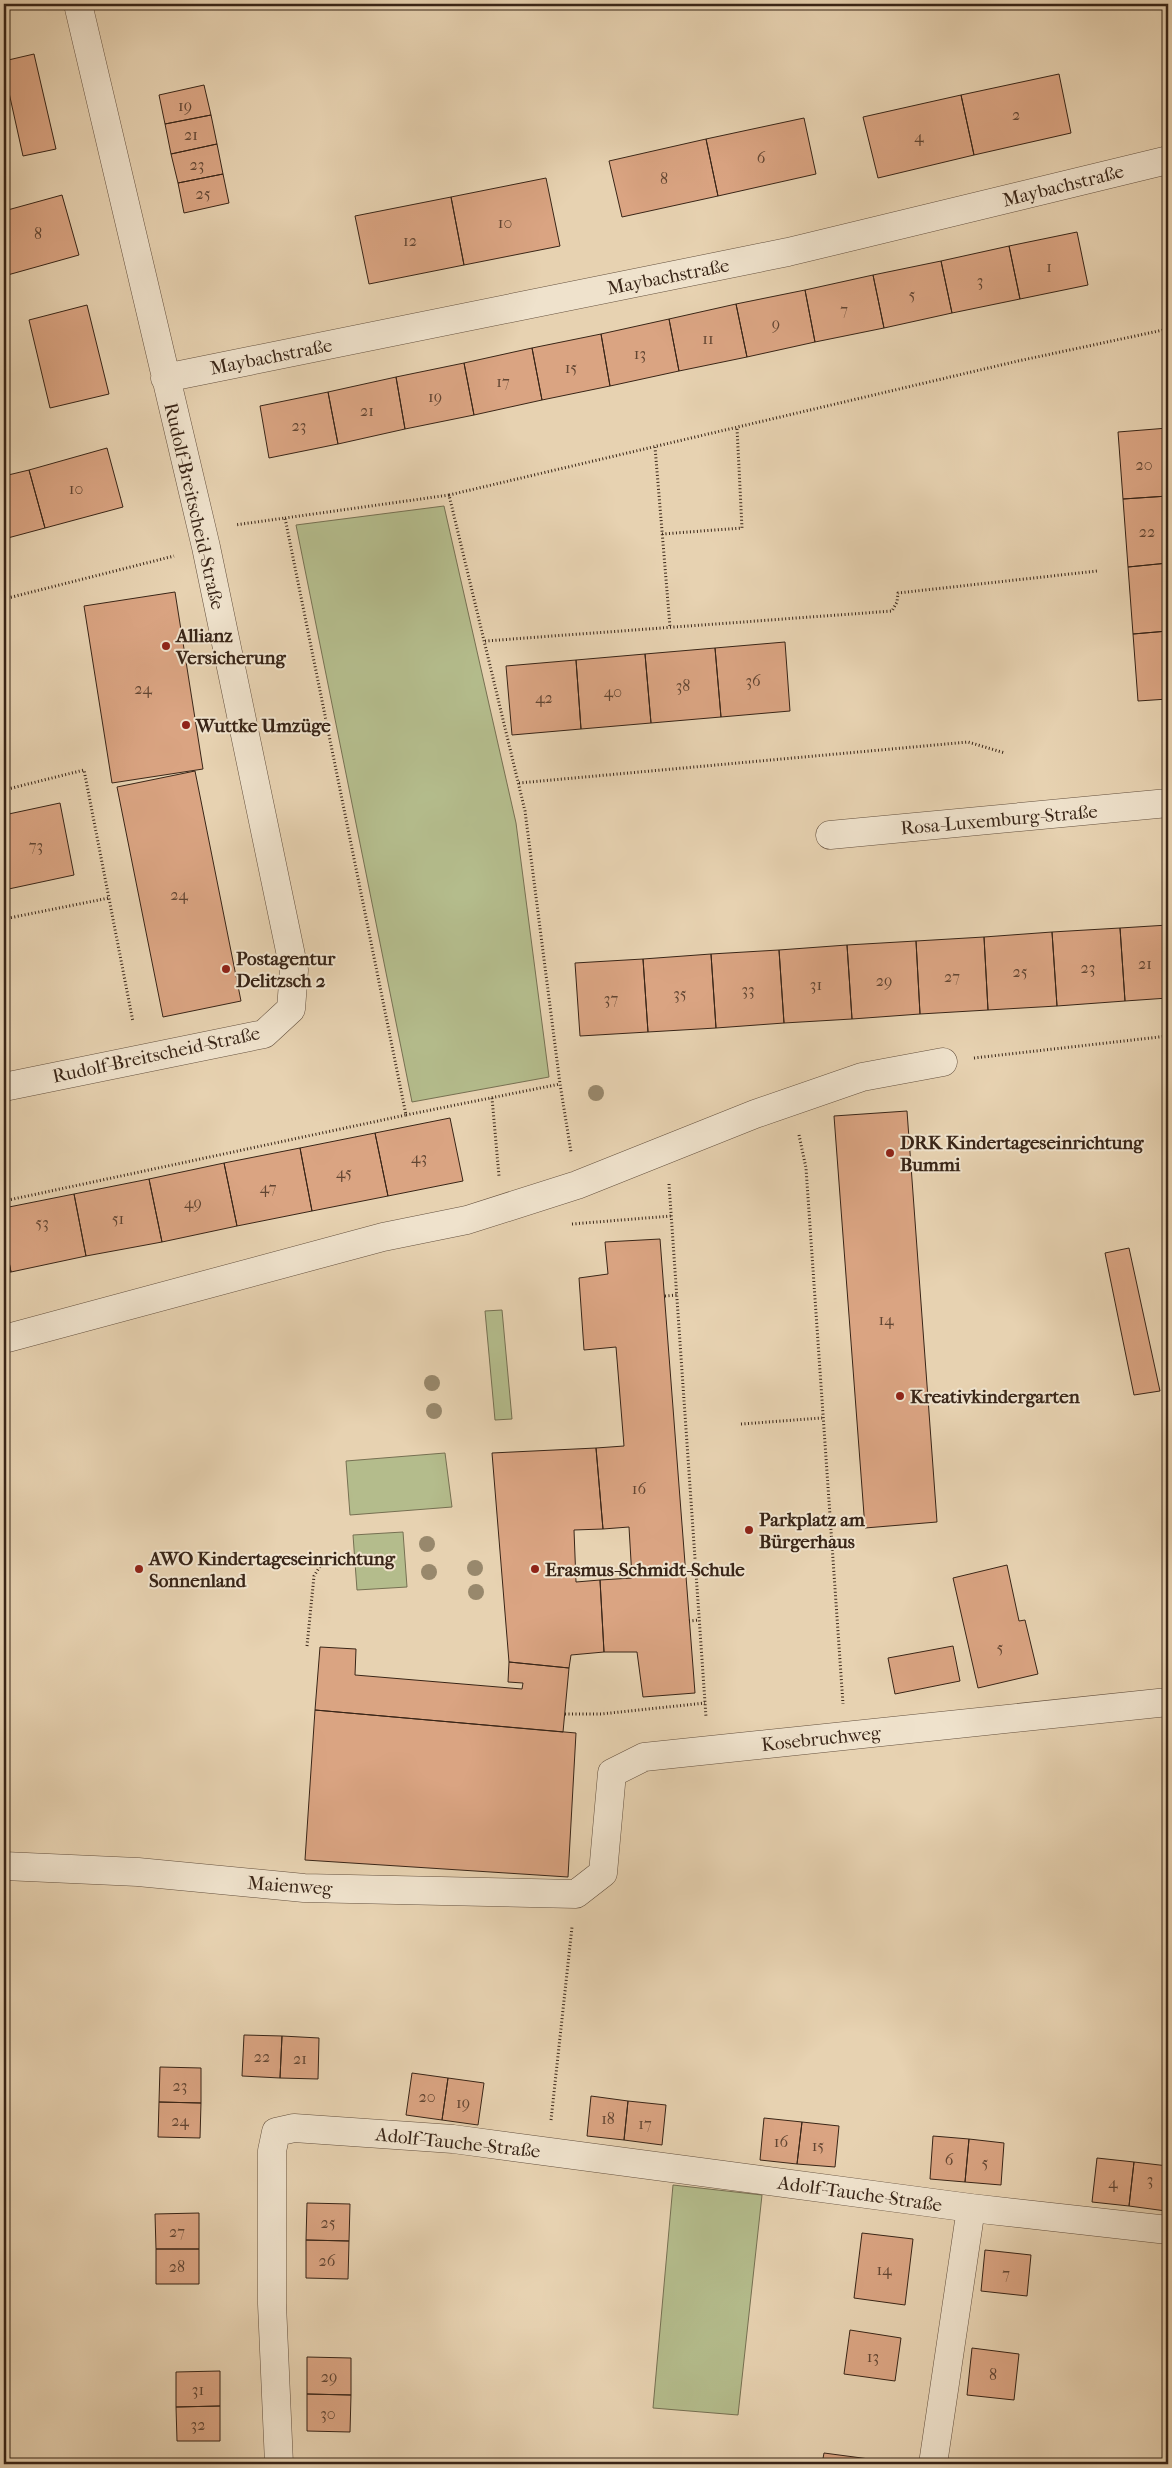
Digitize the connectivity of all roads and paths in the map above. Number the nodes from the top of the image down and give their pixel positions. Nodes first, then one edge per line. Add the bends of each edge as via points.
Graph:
1 (78, 4) edge
2 (1168, 160) edge
3 (1168, 329) edge
4 (165, 378) junction
5 (737, 428) junction
6 (655, 447) junction
7 (449, 496) junction
8 (285, 518) dead end
9 (662, 534) junction
10 (206, 547) junction
11 (1097, 571) dead end
12 (4, 599) edge
13 (670, 627) junction
14 (485, 641) junction
15 (1005, 753) dead end
16 (519, 783) junction
17 (4, 790) edge
18 (1168, 803) edge
19 (830, 835) dead end
20 (109, 898) junction
21 (4, 919) edge
22 (133, 1022) dead end
23 (1168, 1036) edge
24 (944, 1062) joint
25 (560, 1084) junction
26 (4, 1087) edge
27 (492, 1098) junction
28 (793, 1102) junction
29 (406, 1115) dead end
30 (668, 1178) dead end
31 (577, 1184) junction
32 (502, 1209) junction
33 (671, 1216) junction
34 (572, 1224) dead end
35 (677, 1295) junction
36 (664, 1296) dead end
37 (4, 1339) edge
38 (822, 1418) junction
39 (741, 1424) dead end
40 (322, 1563) dead end
41 (699, 1620) junction
42 (689, 1621) dead end
43 (307, 1646) dead end
44 (1168, 1702) edge
45 (705, 1703) junction
46 (565, 1714) dead end
47 (706, 1714) dead end
48 (845, 1736) junction
49 (4, 1866) edge
50 (576, 1894) junction
51 (547, 2151) junction
52 (971, 2208) junction
53 (1168, 2230) edge
54 (279, 2464) edge
55 (933, 2464) edge

1 - 4 street, Rudolf-Breitscheid-Straße
2 - 4 street, Maybachstraße via 788,252
3 - 5 path
4 - 10 street, Rudolf-Breitscheid-Straße
5 - 6 path
5 - 9 path via 742,528
6 - 7 path
6 - 9 path
7 - 8 path
7 - 14 path
9 - 13 path
10 - 12 path
10 - 26 street, Rudolf-Breitscheid-Straße via 294,970 291,1008 264,1034
11 - 13 path via 898,594 892,611
13 - 14 path
14 - 16 path
15 - 16 path via 968,742
16 - 25 path
17 - 20 path via 84,770
18 - 19 street, Rosa-Luxemburg-Straße
20 - 21 path
20 - 22 path
23 - 24 path
24 - 28 street via 862,1076
25 - 27 path
25 - 31 path
27 - 29 path
27 - 32 path
28 - 31 street
28 - 38 path via 806,1168
30 - 33 path
31 - 32 street
32 - 37 street via 467,1220 383,1237
33 - 34 path
33 - 35 path
35 - 36 path
35 - 41 path
38 - 39 path
38 - 48 path
40 - 43 path via 314,1576
41 - 42 path
41 - 45 path
44 - 48 street, Kosebruchweg
45 - 46 path via 601,1714
45 - 47 path
48 - 50 street, Kosebruchweg via 644,1757 612,1772 603,1873
49 - 50 street, Maienweg via 138,1872 304,1888
50 - 51 path
51 - 52 street, Adolf-Tauche-Straße
51 - 54 street, Adolf-Tauche-Straße via 453,2139 294,2128 276,2132 272,2151 272,2304
52 - 53 street, Adolf-Tauche-Straße
52 - 55 street

